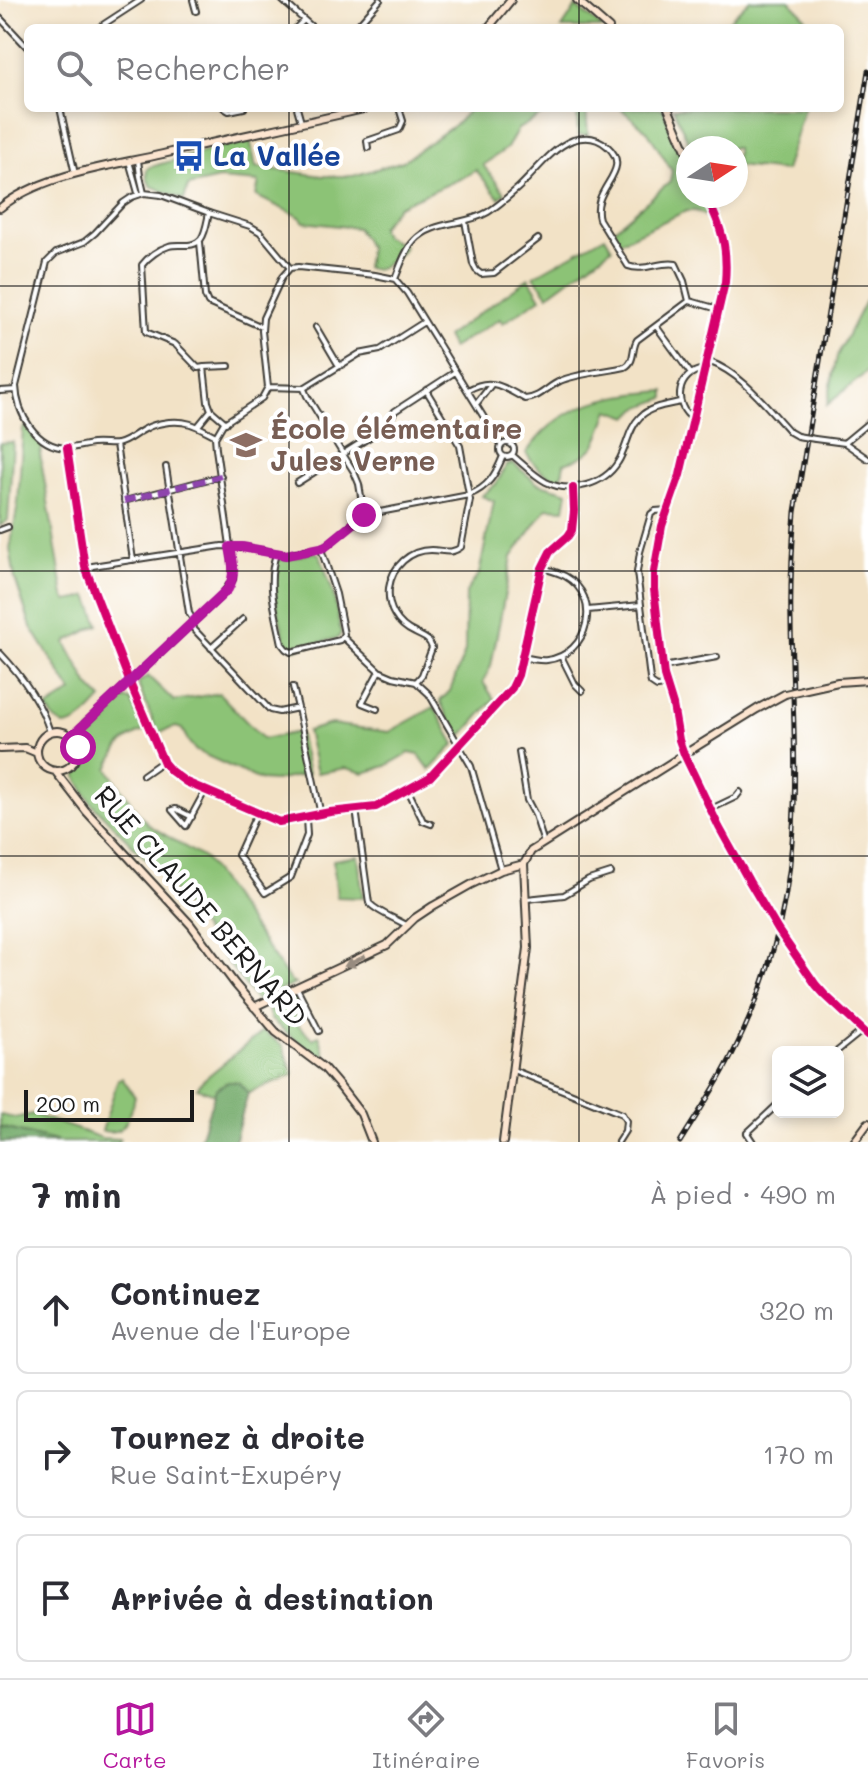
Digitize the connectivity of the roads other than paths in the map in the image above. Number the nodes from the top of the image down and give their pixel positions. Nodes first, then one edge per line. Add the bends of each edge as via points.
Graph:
1 (141, 0) edge
2 (193, 0) edge
3 (282, 0) edge
4 (380, 0) edge
5 (511, 0) edge
6 (577, 0) edge
7 (196, 11) dead end
8 (0, 18) edge
9 (304, 20) junction
10 (105, 24) edge
11 (300, 24) edge
12 (308, 24) edge
13 (359, 24) edge
14 (491, 24) edge
15 (604, 24) edge
16 (24, 44) edge
17 (61, 112) edge
18 (298, 112) edge
19 (349, 112) edge
20 (400, 112) edge
21 (670, 112) edge
22 (301, 122) junction
23 (680, 136) edge
24 (368, 148) dead end
25 (138, 159) junction
26 (129, 161) junction
27 (75, 174) junction
28 (141, 193) junction
29 (0, 208) edge
30 (712, 208) edge
31 (209, 213) junction
32 (465, 221) junction
33 (538, 239) dead end
34 (200, 240) junction
35 (290, 268) junction
36 (395, 279) junction
37 (689, 301) junction
38 (718, 309) junction
39 (424, 322) junction
40 (656, 326) junction
41 (262, 327) junction
42 (316, 327) dead end
43 (706, 360) junction
44 (229, 366) dead end
45 (339, 366) junction
46 (204, 367) junction
47 (704, 369) junction
48 (455, 372) junction
49 (691, 374) junction
50 (493, 383) junction
51 (268, 387) junction
52 (304, 388) junction
53 (16, 390) junction
54 (426, 390) junction
55 (0, 391) edge
56 (467, 391) junction
57 (680, 402) junction
58 (476, 404) junction
59 (211, 410) junction
60 (693, 419) junction
61 (226, 423) junction
62 (868, 423) edge
63 (198, 426) junction
64 (216, 436) junction
65 (845, 443) junction
66 (116, 444) junction
67 (501, 445) junction
68 (67, 448) junction
69 (343, 454) junction
70 (512, 455) junction
71 (503, 456) junction
72 (868, 459) edge
73 (166, 467) dead end
74 (221, 476) junction
75 (297, 483) dead end
76 (573, 488) junction
77 (170, 489) junction
78 (469, 495) junction
79 (124, 501) junction
80 (668, 510) junction
81 (364, 515) junction
82 (8, 527) dead end
83 (0, 530) edge
84 (230, 547) junction
85 (321, 548) junction
86 (179, 553) junction
87 (276, 554) junction
88 (133, 560) junction
89 (85, 567) junction
90 (542, 568) junction
91 (641, 605) junction
92 (588, 610) junction
93 (243, 619) dead end
94 (192, 623) junction
95 (343, 637) junction
96 (211, 648) junction
97 (0, 653) edge
98 (561, 656) junction
99 (523, 657) junction
100 (717, 657) dead end
101 (663, 667) junction
102 (379, 671) junction
103 (868, 680) edge
104 (416, 682) junction
105 (130, 683) junction
106 (667, 686) junction
107 (293, 687) dead end
108 (582, 691) dead end
109 (298, 708) junction
110 (377, 709) dead end
111 (50, 732) junction
112 (72, 736) junction
113 (459, 746) junction
114 (0, 749) edge
115 (519, 752) dead end
116 (37, 753) junction
117 (684, 754) junction
118 (163, 761) junction
119 (55, 771) junction
120 (143, 775) dead end
121 (206, 790) junction
122 (408, 790) junction
123 (740, 795) dead end
124 (356, 809) junction
125 (711, 809) junction
126 (257, 813) junction
127 (321, 815) junction
128 (192, 817) junction
129 (306, 818) junction
130 (431, 824) dead end
131 (544, 843) junction
132 (524, 864) junction
133 (501, 870) junction
134 (611, 873) dead end
135 (525, 899) junction
136 (408, 926) junction
137 (297, 988) junction
138 (268, 1001) junction
139 (254, 1007) junction
140 (265, 1020) junction
141 (863, 1030) junction
142 (319, 1031) dead end
143 (868, 1035) edge
144 (843, 1046) edge
145 (513, 1070) junction
146 (772, 1110) edge
147 (868, 1123) edge
148 (372, 1142) edge
149 (503, 1142) edge
150 (618, 1142) edge
151 (753, 1142) edge
152 (854, 1142) edge

1 - 10 street
2 - 7 street
3 - 9 street
4 - 13 street
5 - 14 street
6 - 15 street
8 - 16 street
9 - 11 street
9 - 12 street
17 - 27 street
18 - 22 street
19 - 22 street
20 - 24 street via 399,130 367,141
21 - 23 street
22 - 25 street
25 - 26 street
25 - 28 street
26 - 27 street
26 - 28 street
27 - 29 street via 29,189
28 - 31 street
28 - 53 street via 123,203 84,242 47,262
30 - 38 street via 726,247
31 - 34 street
31 - 35 street via 260,232
32 - 33 street via 473,264 481,274 494,273
32 - 36 street via 438,226 413,241
32 - 37 street via 517,190 565,144 595,139 616,158 614,176 600,194 599,219 628,266 676,264
34 - 41 street via 208,303
34 - 46 street via 169,246 142,265 146,332 175,344 198,368
35 - 36 street
35 - 41 street
36 - 39 street
37 - 38 street
37 - 40 street
38 - 43 street
39 - 45 street via 380,350
39 - 48 street
40 - 49 street
40 - 50 street via 636,341 625,367 561,380 530,399
41 - 51 street
42 - 45 street
43 - 47 street
43 - 65 street, bridge via 740,378 790,432
44 - 46 street
45 - 52 street
46 - 59 street
47 - 49 street
47 - 60 street
48 - 54 street
48 - 56 street
49 - 57 street via 682,384
50 - 56 street
50 - 58 street
51 - 52 street
51 - 61 street via 262,398
52 - 69 street
53 - 55 street
53 - 68 street via 33,431 46,442
54 - 69 street via 395,411 384,428
54 - 78 street via 458,441
56 - 58 street
57 - 60 street
57 - 76 street via 647,411 608,475
58 - 67 street
59 - 61 street
59 - 63 street
60 - 80 street
61 - 64 street
62 - 65 street
63 - 64 street
63 - 66 street via 167,422
64 - 74 street
65 - 72 street
66 - 68 street
66 - 79 street
67 - 70 street via 512,444
67 - 71 street
68 - 89 street
69 - 75 street
69 - 81 street via 358,480
70 - 71 street
70 - 76 street via 548,483
71 - 78 street via 491,481
73 - 77 street
74 - 77 street
74 - 84 street
76 - 90 street via 572,530
77 - 79 street
77 - 86 street
78 - 81 street
78 - 104 street via 461,547 410,555 390,580 395,616 431,644
79 - 88 street
80 - 91 street via 651,514 646,530 637,572
80 - 101 street via 654,578
81 - 85 street
82 - 83 street
84 - 86 street
84 - 87 street
84 - 94 street via 231,584
85 - 87 street
85 - 95 street via 341,612
86 - 88 street
86 - 94 street
87 - 95 street via 271,592 286,649
88 - 89 street
89 - 105 street
90 - 92 street via 573,582
90 - 99 street
91 - 92 street
91 - 106 street via 651,683
92 - 98 street via 582,636
93 - 96 street
94 - 96 street
94 - 105 street
95 - 102 street
96 - 109 street via 270,710
97 - 111 street via 35,699
98 - 99 street
98 - 108 street
99 - 113 street via 512,688
100 - 101 street
101 - 106 street
102 - 104 street
102 - 110 street via 362,703
103 - 117 street, bridge via 785,694
104 - 113 street via 429,694
105 - 112 street
105 - 118 street
106 - 117 street
107 - 109 street
109 - 127 street
111 - 112 street
111 - 116 street via 39,741
112 - 119 street via 77,757 69,768
113 - 122 street via 430,777
113 - 133 street via 474,774
114 - 116 street
115 - 131 street via 527,800
116 - 119 street via 42,765
117 - 125 street
117 - 131 street
118 - 120 street
118 - 121 street via 179,778
119 - 139 street, RUE CLAUDE BERNARD via 191,925
121 - 126 street
121 - 128 street
122 - 124 street via 376,807
122 - 130 street via 423,821
123 - 125 street
124 - 127 street
124 - 136 street via 369,903
125 - 141 street via 778,930 825,995
126 - 129 street via 279,822
126 - 129 street via 238,855 265,893 291,877 308,831
127 - 129 street
128 - 128 street via 175,809 172,810 186,826
131 - 132 street
132 - 133 street
132 - 135 street
133 - 136 street via 433,906
134 - 135 street via 564,895
135 - 145 street via 528,948
136 -> 137 street via 387,945
137 - 138 street
137 - 142 street
138 - 139 street
138 - 140 street
139 - 140 street, RUE CLAUDE BERNARD
140 - 148 street, RUE CLAUDE BERNARD via 324,1068 361,1114
141 - 143 street
141 - 144 street
145 - 149 street
145 - 150 street via 622,1114 625,1131
146 - 151 street via 747,1133
147 - 152 street

